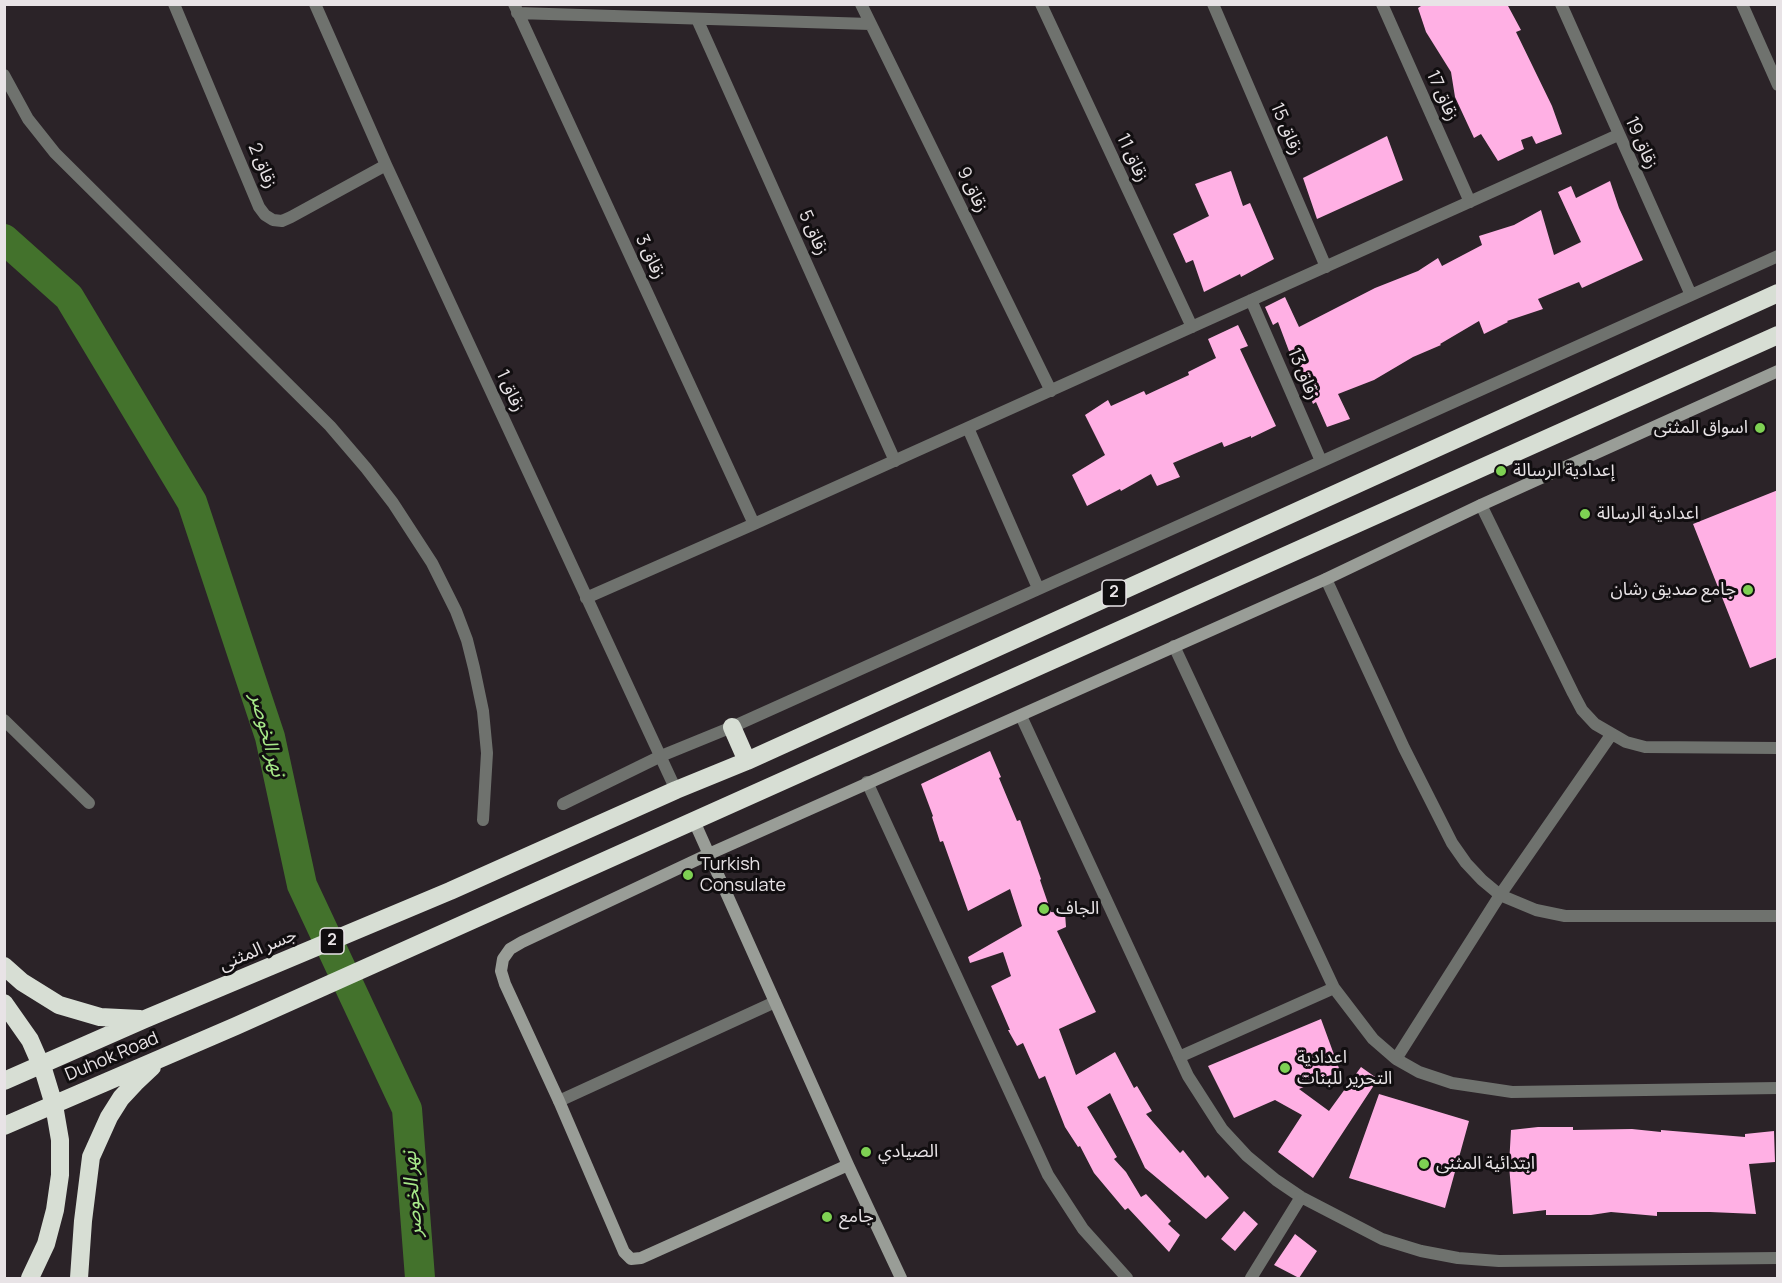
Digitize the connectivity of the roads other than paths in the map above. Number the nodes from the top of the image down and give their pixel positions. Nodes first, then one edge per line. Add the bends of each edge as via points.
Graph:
1 (174, 4) edge
2 (315, 4) edge
3 (861, 4) edge
4 (1041, 4) edge
5 (1213, 4) edge
6 (1382, 4) edge
7 (1561, 4) edge
8 (1742, 4) edge
9 (515, 9) edge
10 (697, 19) junction
11 (870, 24) junction
12 (4, 75) edge
13 (1778, 85) edge
14 (1618, 135) junction
15 (386, 165) junction
16 (1470, 202) junction
17 (1778, 256) edge
18 (1326, 267) junction
19 (1778, 293) edge
20 (1691, 295) junction
21 (1251, 300) junction
22 (1192, 327) junction
23 (1778, 335) edge
24 (1778, 371) edge
25 (1051, 391) junction
26 (968, 428) junction
27 (895, 461) junction
28 (1321, 462) junction
29 (1481, 505) junction
30 (754, 524) junction
31 (1326, 579) junction
32 (1038, 588) junction
33 (586, 598) junction
34 (1174, 646) junction
35 (1021, 716) junction
36 (4, 720) edge
37 (732, 727) junction
38 (1611, 735) junction
39 (1778, 748) edge
40 (661, 756) junction
41 (747, 761) junction
42 (867, 782) junction
43 (676, 790) junction
44 (89, 803) dead end
45 (563, 804) dead end
46 (483, 820) dead end
47 (694, 821) junction
48 (709, 854) junction
49 (1500, 895) junction
50 (1778, 916) edge
51 (4, 966) edge
52 (1334, 988) junction
53 (214, 991) joint
54 (775, 1002) junction
55 (4, 1003) edge
56 (145, 1019) junction
57 (165, 1056) junction
58 (1179, 1057) junction
59 (1396, 1059) junction
60 (10, 1074) edge
61 (1778, 1088) edge
62 (559, 1101) junction
63 (4, 1126) edge
64 (848, 1165) junction
65 (1301, 1197) junction
66 (1778, 1258) edge
67 (31, 1277) edge
68 (79, 1278) edge
69 (901, 1278) edge
70 (1126, 1278) edge
71 (1251, 1278) edge

1 - 15 street, زقاق 2 via 265,215 273,220 291,217
2 - 15 street, زقاق 1
3 - 11 street, زقاق 9
4 - 22 street, زقاق 11
5 - 18 street, زقاق 15
6 - 16 street, زقاق 17
7 - 14 street, زقاق 19
8 - 13 street
9 - 10 street
9 - 30 street, زقاق 3
10 - 11 street
10 - 27 street, زقاق 5
11 - 25 street, زقاق 9
12 - 46 street via 28,119 55,153 330,426 366,468 425,553 456,611 474,668 487,753
14 - 16 street
14 - 20 street, زقاق 19
15 - 33 street, زقاق 1
16 - 18 street
17 - 20 street
18 - 21 street
19 - 41 highway, 2
20 - 28 street
21 - 22 street
21 - 28 street, زقاق 13
22 - 25 street
23 - 47 highway, 2
24 - 29 street
25 - 26 street
26 - 27 street
26 - 32 street
27 - 30 street
28 - 32 street
29 - 31 street
29 - 38 street via 1582,710
30 - 33 street
31 - 34 street
31 - 49 street via 1452,843 1466,863
32 - 37 street
33 - 40 street, زقاق 1
34 - 35 street
34 - 52 street
35 - 42 street
35 - 58 street
36 - 44 street
37 - 40 street
37 - 41 highway
38 - 39 street via 1657,748
38 - 49 street
40 - 43 street, زقاق 1
40 - 45 street
41 - 43 highway, 2
42 - 48 street
42 - 70 street via 1048,1175 1083,1230
43 - 53 highway, جسر المثنى / 2
47 - 48 street
47 - 57 highway, Duhok Road / 2
48 - 54 street
48 - 62 street via 522,942 503,959 501,971 506,984
49 - 50 street via 1536,910 1565,916
49 - 59 street
51 - 56 highway via 59,1005 100,1017
52 - 58 street
52 - 59 street via 1373,1040
53 - 56 highway, Duhok Road / 2
54 - 62 street
54 - 64 street
55 - 67 highway via 30,1040 44,1072 60,1140 55,1210
56 - 60 highway, Duhok Road / 2
57 - 63 highway, Duhok Road / 2
57 - 68 highway via 122,1098 95,1147
58 - 65 street via 1222,1129 1254,1162
59 - 61 street via 1452,1083 1512,1092
62 - 64 street via 624,1252 631,1259
64 - 69 street
65 - 66 street via 1383,1239 1458,1258
65 - 71 street

